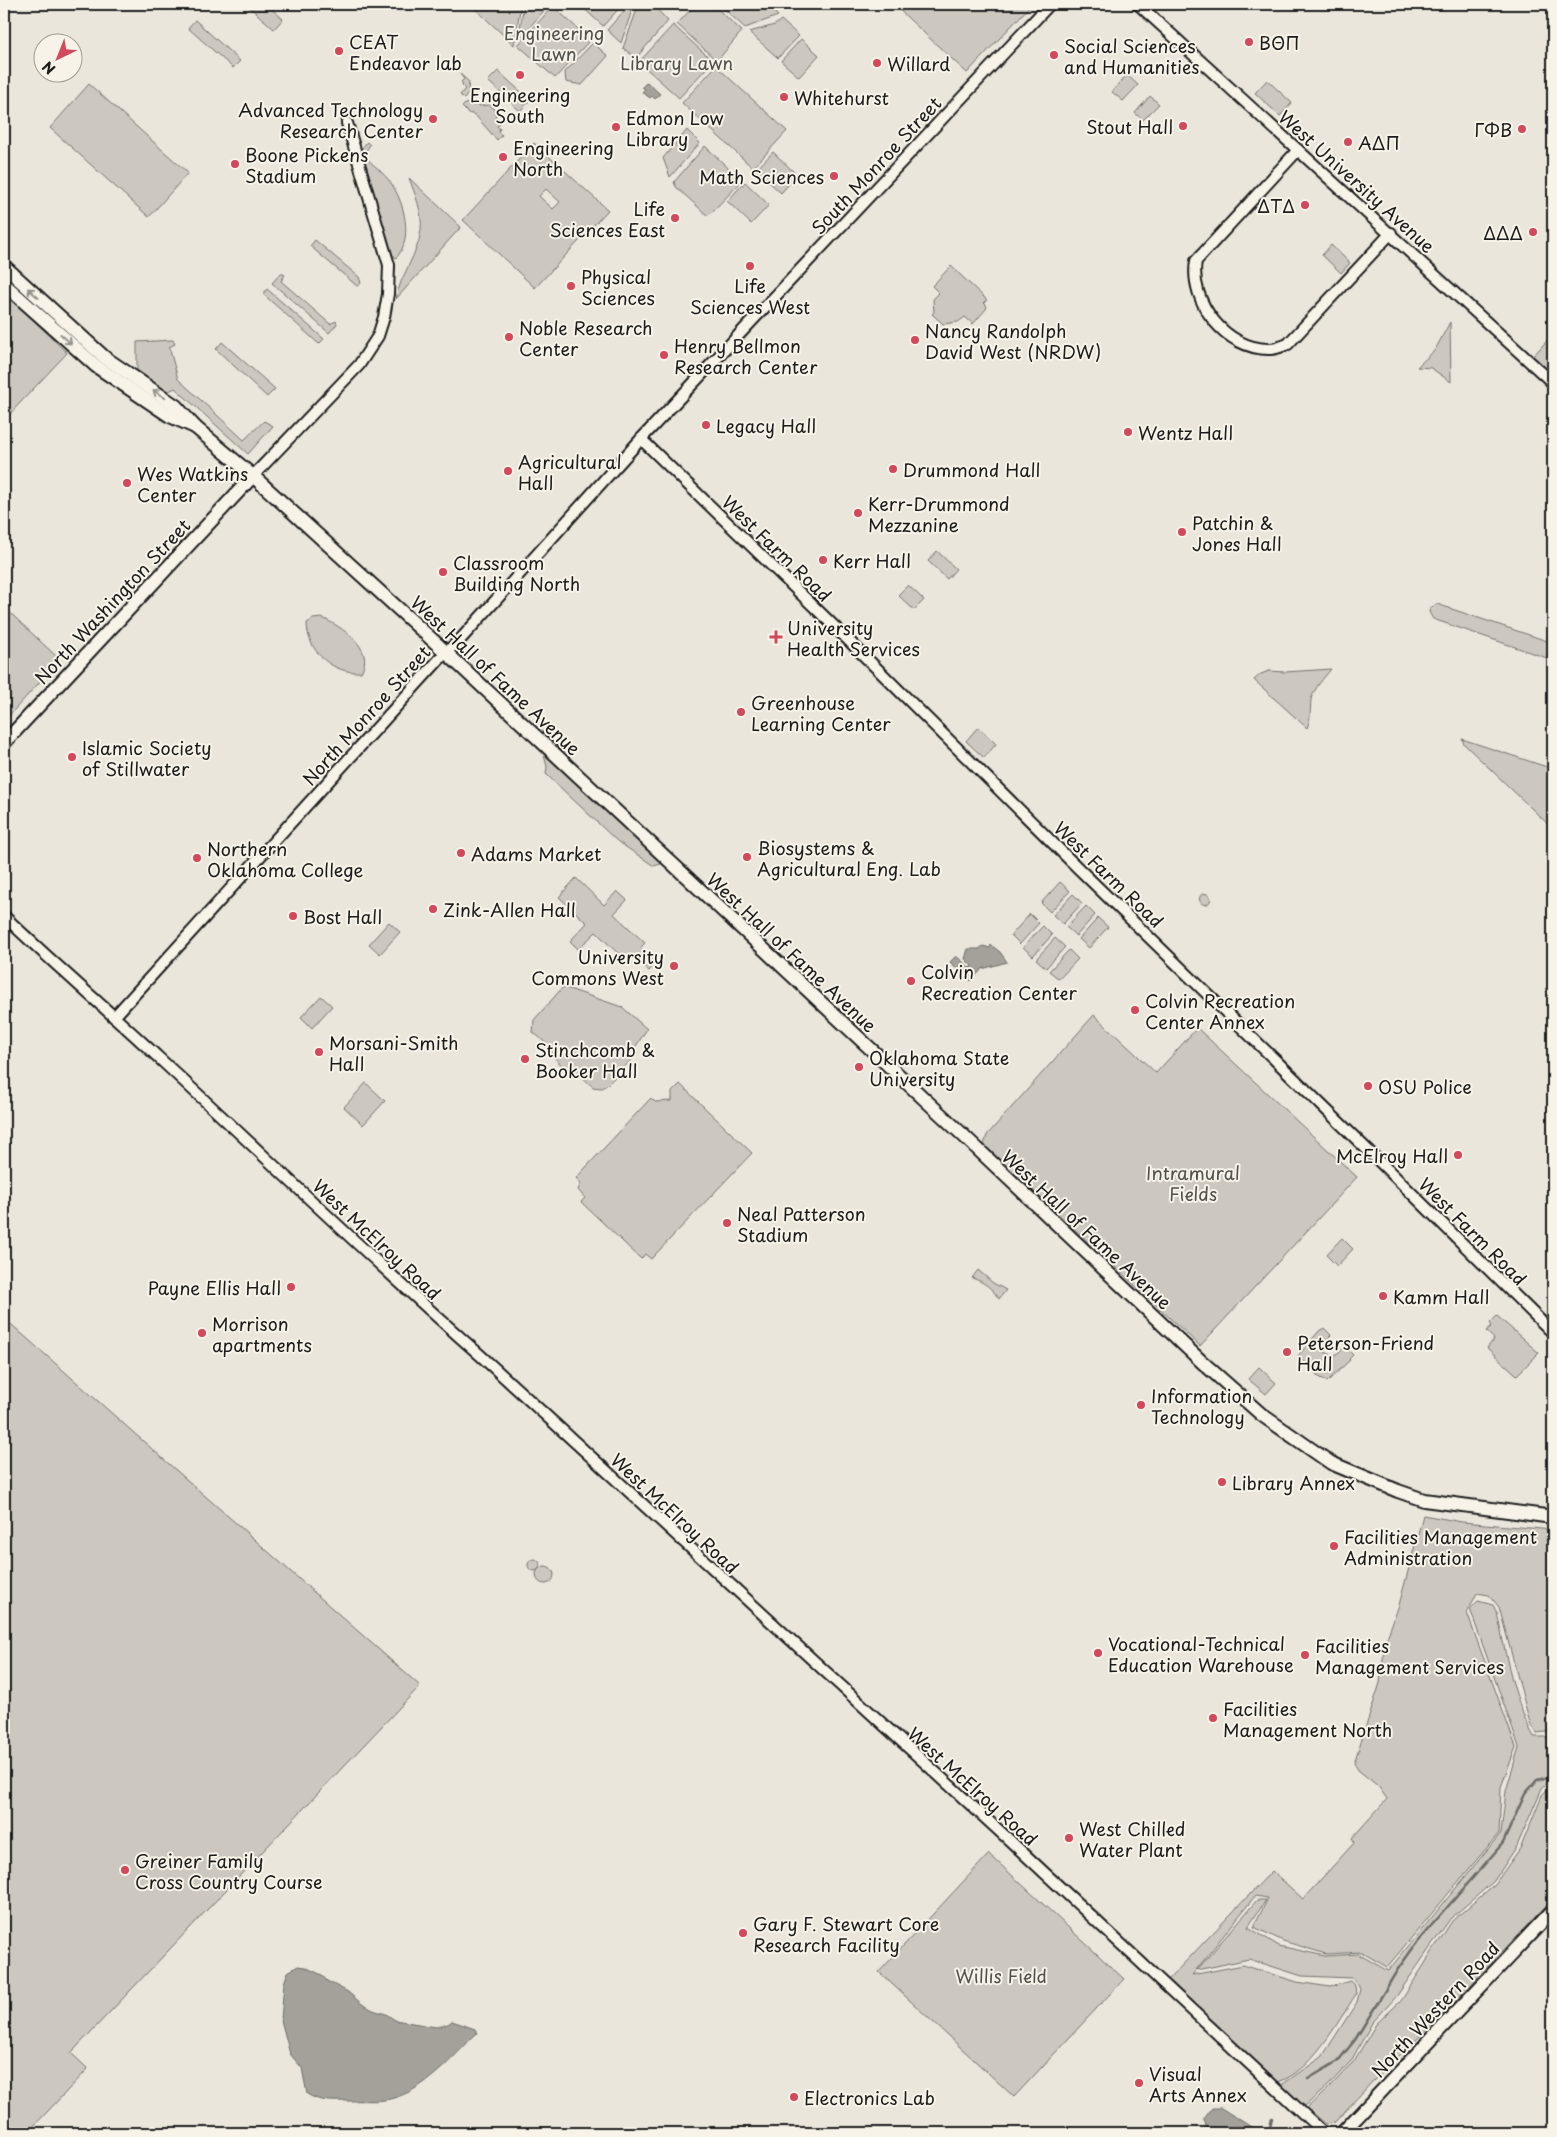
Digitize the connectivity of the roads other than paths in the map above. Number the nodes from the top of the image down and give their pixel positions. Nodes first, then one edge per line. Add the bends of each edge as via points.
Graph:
1 (1050, 4) edge
2 (1138, 4) edge
3 (347, 124) dead end
4 (1298, 150) junction
5 (1391, 233) junction
6 (4, 266) edge
7 (787, 283) joint
8 (4, 284) edge
9 (1553, 383) edge
10 (194, 427) junction
11 (641, 439) junction
12 (253, 476) junction
13 (446, 652) junction
14 (4, 743) edge
15 (4, 916) edge
16 (114, 1017) junction
17 (1553, 1333) edge
18 (1553, 1517) edge
19 (1553, 1910) edge
20 (1324, 2133) edge
21 (1342, 2133) edge

1 - 7 street, South Monroe Street
2 - 4 street, West University Avenue
3 - 12 street, North Washington Street via 388,265 384,317 378,336 364,359
4 - 5 street, West University Avenue
4 - 5 street via 1196,261 1195,285 1205,309 1228,335 1248,346 1270,349 1288,344
5 - 9 street, West University Avenue
10 -> 6 main road, West Hall of Fame Avenue via 176,406 104,358
7 - 11 street, North Monroe Street
8 -> 10 main road, West Hall of Fame Avenue via 96,366 170,416
10 - 12 main road, West Hall of Fame Avenue
11 - 13 street, North Monroe Street
11 - 17 street, West Farm Road
12 - 13 main road, West Hall of Fame Avenue
12 - 14 main road, North Washington Street
13 - 16 street, North Monroe Street
13 - 18 main road, West Hall of Fame Avenue via 1202,1362 1286,1433 1331,1463 1424,1500
15 - 16 street, West McElroy Road
16 - 20 street, West McElroy Road
19 - 21 main road, North Western Road

